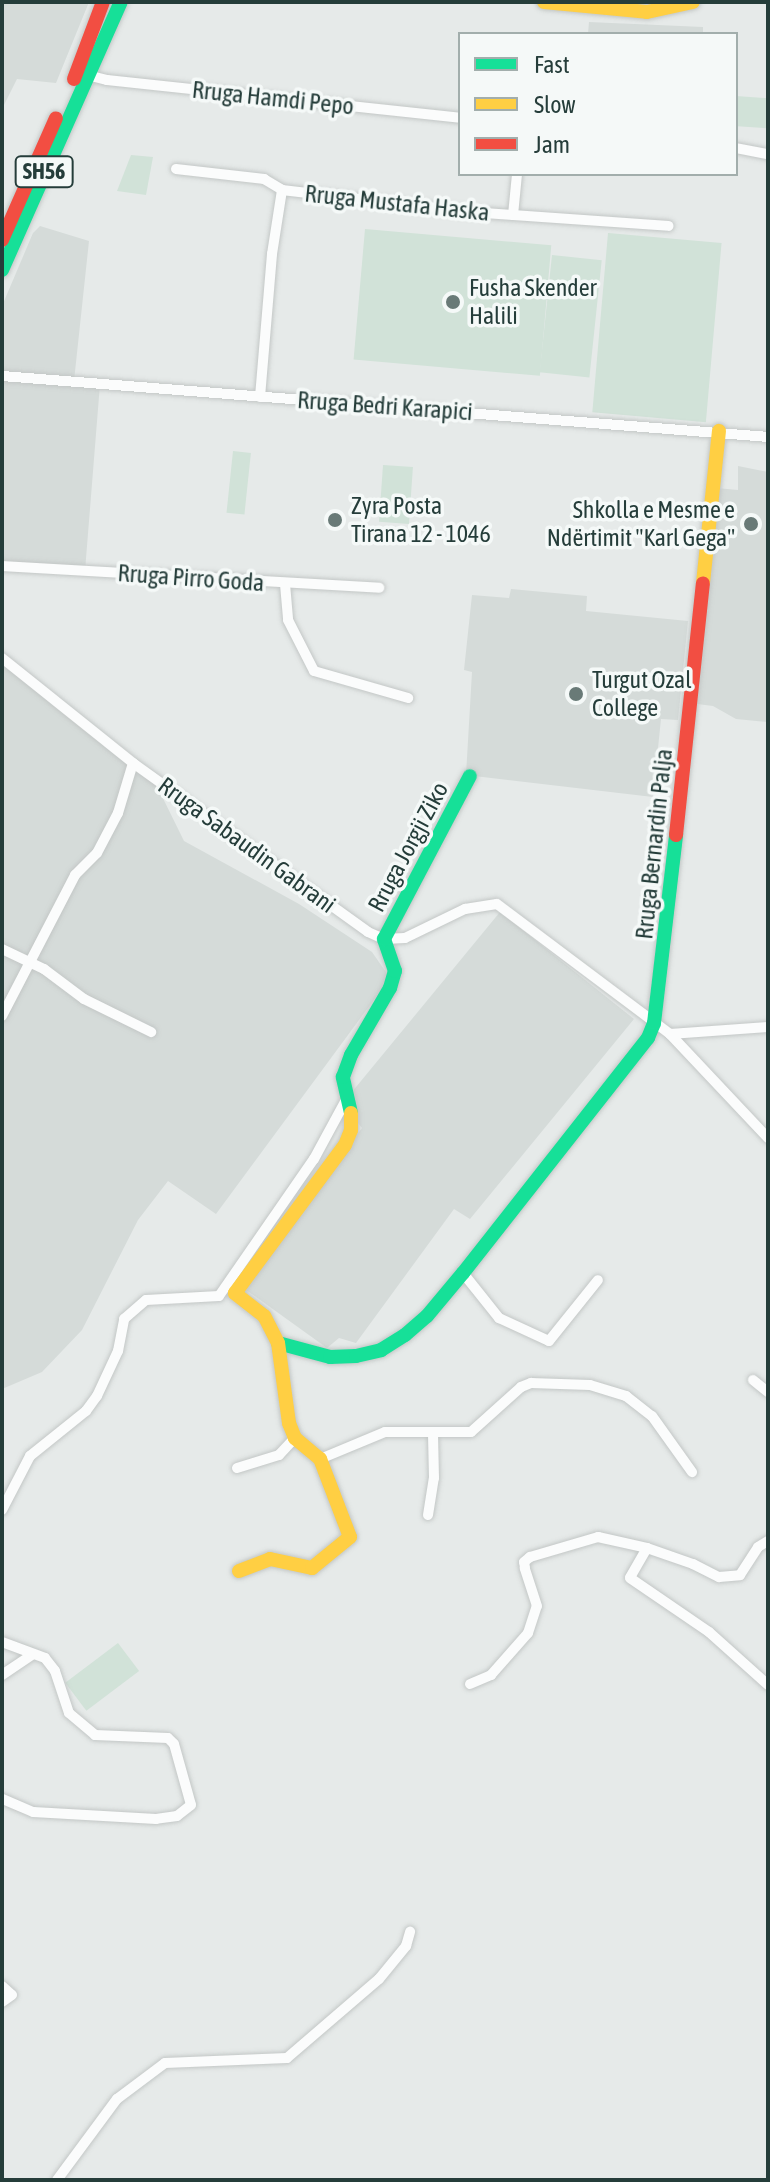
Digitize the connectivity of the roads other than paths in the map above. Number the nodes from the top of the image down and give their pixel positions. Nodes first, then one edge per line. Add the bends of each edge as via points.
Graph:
1 (103, 2) edge
2 (121, 2) edge
3 (544, 2) edge
4 (693, 2) edge
5 (87, 75) junction
6 (458, 118) edge
7 (738, 148) edge
8 (768, 154) edge
9 (176, 169) dead end
10 (517, 176) edge
11 (282, 190) junction
12 (513, 215) junction
13 (669, 226) dead end
14 (2, 240) edge
15 (2, 270) edge
16 (2, 376) edge
17 (260, 397) junction
18 (719, 431) junction
19 (768, 437) edge
20 (2, 566) edge
21 (285, 584) junction
22 (379, 588) dead end
23 (2, 658) edge
24 (408, 698) dead end
25 (133, 763) junction
26 (470, 776) dead end
27 (384, 939) junction
28 (2, 949) edge
29 (29, 962) junction
30 (2, 1016) edge
31 (654, 1023) junction
32 (768, 1027) edge
33 (151, 1032) dead end
34 (670, 1034) junction
35 (347, 1098) junction
36 (768, 1138) edge
37 (463, 1273) junction
38 (598, 1280) dead end
39 (278, 1343) junction
40 (753, 1380) dead end
41 (768, 1392) edge
42 (433, 1433) junction
43 (295, 1438) junction
44 (320, 1459) junction
45 (237, 1468) dead end
46 (692, 1472) dead end
47 (2, 1510) edge
48 (428, 1515) dead end
49 (768, 1541) edge
50 (647, 1548) junction
51 (239, 1571) dead end
52 (2, 1642) edge
53 (33, 1654) junction
54 (2, 1675) edge
55 (470, 1684) dead end
56 (768, 1685) edge
57 (2, 1799) edge
58 (410, 1932) dead end
59 (2, 1986) edge
60 (2, 2002) edge
61 (57, 2180) edge

1 - 14 street, SH56
2 - 5 street, SH56
3 - 4 street via 647,12
5 - 6 street, Rruga Hamdi Pepo
5 - 15 street, SH56
7 - 8 street
9 - 11 street, Rruga Mustafa Haska via 264,179
10 - 12 street, Rruga Mustafa Haska
11 - 12 street, Rruga Mustafa Haska
11 - 17 street, Rruga Mustafa Haska
12 - 13 street, Rruga Mustafa Haska
16 - 17 street, Rruga Bedri Karapici
17 - 18 street, Rruga Bedri Karapici
18 - 19 street, Rruga Bedri Karapici
18 - 31 street, Rruga Bernardin Palja
20 - 21 street, Rruga Pirro Goda
21 - 22 street, Rruga Pirro Goda
21 - 24 street via 288,620 314,671
23 - 25 street, Rruga Sabaudin Gabrani
25 - 27 street, Rruga Sabaudin Gabrani
25 - 29 street via 118,813 97,853 75,875
26 - 27 street, Rruga Jorgji Ziko
27 - 31 street via 405,938 465,909 497,904
27 - 35 street via 395,971 351,1055 343,1077
28 - 29 street
29 - 30 street
29 - 33 street via 84,999
31 - 34 street
31 - 37 street via 648,1038
32 - 34 street
34 - 36 street
35 - 39 street via 351,1130 345,1145 235,1293 264,1316
35 - 47 street via 314,1159 219,1296 146,1300 124,1319 118,1351 97,1396 30,1456
37 - 38 street via 499,1318 549,1341
37 - 39 street via 427,1316 381,1350 330,1357
39 - 43 street via 282,1390
40 - 41 street
42 - 44 street via 385,1432
42 - 46 street via 471,1432 531,1383 590,1385 626,1396 652,1416
42 - 48 street
43 - 44 street
43 - 45 street via 279,1455
44 - 51 street via 350,1537 312,1568 270,1559
49 - 50 street via 740,1575 719,1577
50 - 55 street via 598,1537 530,1557 524,1562 537,1606 528,1633 491,1675
50 - 56 street via 630,1578 709,1632
52 - 53 street
53 - 54 street
53 - 57 street via 45,1658 55,1671 69,1713 95,1735 158,1736 174,1744 191,1805 177,1816 156,1819 33,1812
58 - 61 street via 406,1946 379,1979 287,2058 165,2063 117,2099
59 - 60 street via 12,1995

